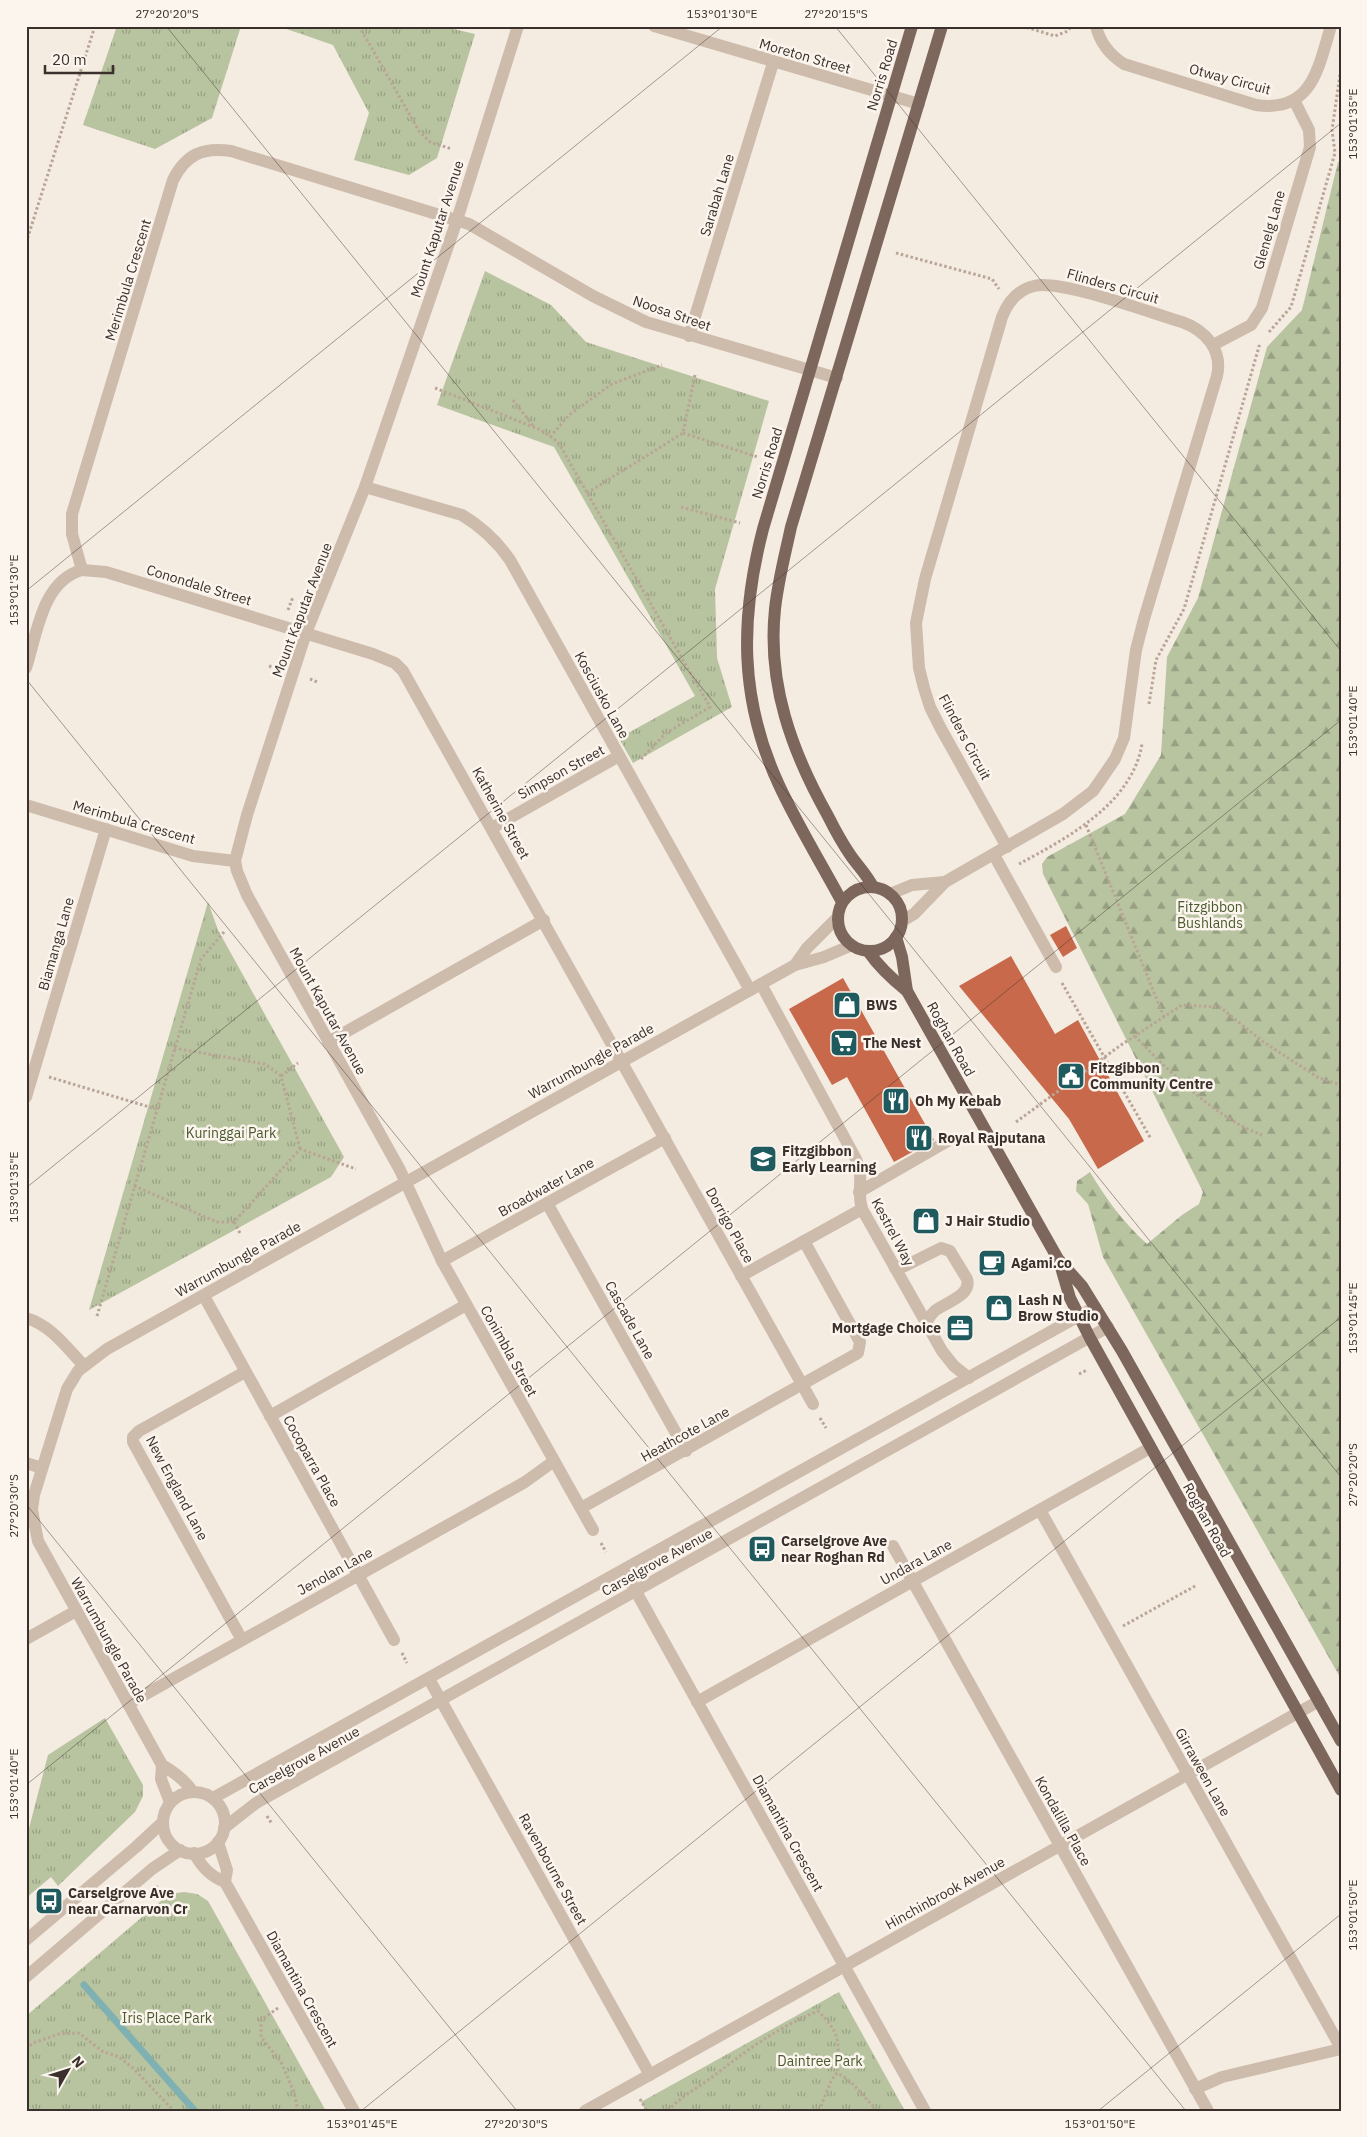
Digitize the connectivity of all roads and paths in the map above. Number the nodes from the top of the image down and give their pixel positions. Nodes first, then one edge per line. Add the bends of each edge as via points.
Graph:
1 (95, 26) edge
2 (359, 26) edge
3 (518, 26) edge
4 (654, 26) edge
5 (912, 26) edge
6 (942, 26) edge
7 (1022, 26) edge
8 (1070, 26) edge
9 (1096, 26) edge
10 (1331, 26) edge
11 (773, 63) junction
12 (1341, 68) edge
13 (1340, 78) edge
14 (892, 96) junction
15 (1294, 100) junction
16 (919, 104) junction
17 (452, 149) dead end
18 (1341, 152) edge
19 (1335, 153) junction
20 (457, 220) junction
21 (26, 243) edge
22 (896, 253) dead end
23 (1002, 294) dead end
24 (689, 336) junction
25 (1213, 345) junction
26 (662, 365) dead end
27 (810, 371) junction
28 (695, 374) dead end
29 (837, 378) junction
30 (435, 388) dead end
31 (513, 400) dead end
32 (534, 428) junction
33 (683, 433) junction
34 (550, 437) junction
35 (758, 457) dead end
36 (365, 487) junction
37 (587, 493) junction
38 (681, 507) dead end
39 (740, 523) dead end
40 (82, 570) junction
41 (293, 597) dead end
42 (287, 612) dead end
43 (306, 633) junction
44 (269, 666) dead end
45 (26, 668) edge
46 (278, 669) dead end
47 (1148, 708) dead end
48 (1143, 736) dead end
49 (619, 756) junction
50 (635, 766) dead end
51 (26, 805) edge
52 (1086, 825) junction
53 (492, 828) junction
54 (106, 830) junction
55 (1007, 847) junction
56 (994, 855) junction
57 (236, 861) junction
58 (1003, 873) junction
59 (945, 882) junction
60 (872, 887) junction
61 (890, 894) junction
62 (842, 902) junction
63 (838, 918) junction
64 (544, 920) junction
65 (902, 921) junction
66 (224, 932) dead end
67 (896, 938) junction
68 (852, 945) junction
69 (868, 951) junction
70 (795, 965) junction
71 (1057, 972) joint
72 (756, 987) junction
73 (907, 991) junction
74 (1164, 1016) junction
75 (1135, 1036) junction
76 (328, 1042) junction
77 (174, 1048) junction
78 (622, 1061) junction
79 (298, 1063) dead end
80 (34, 1073) junction
81 (281, 1076) junction
82 (1341, 1085) edge
83 (26, 1097) edge
84 (156, 1109) junction
85 (1016, 1122) dead end
86 (1262, 1135) dead end
87 (664, 1138) junction
88 (951, 1139) dead end
89 (1151, 1139) dead end
90 (300, 1149) junction
91 (356, 1169) dead end
92 (406, 1182) junction
93 (134, 1186) junction
94 (859, 1192) junction
95 (547, 1203) junction
96 (862, 1209) junction
97 (234, 1222) junction
98 (241, 1235) dead end
99 (804, 1241) junction
100 (1058, 1259) junction
101 (442, 1262) junction
102 (895, 1268) junction
103 (741, 1276) junction
104 (204, 1296) junction
105 (466, 1305) junction
106 (1095, 1306) junction
107 (97, 1316) dead end
108 (1079, 1316) junction
109 (26, 1318) edge
110 (926, 1322) junction
111 (1108, 1327) junction
112 (1090, 1338) junction
113 (84, 1366) junction
114 (1089, 1369) dead end
115 (245, 1372) junction
116 (1079, 1374) dead end
117 (969, 1378) junction
118 (803, 1385) junction
119 (813, 1404) dead end
120 (270, 1416) junction
121 (1150, 1448) junction
122 (686, 1451) junction
123 (554, 1461) junction
124 (26, 1463) edge
125 (42, 1468) junction
126 (581, 1508) junction
127 (1040, 1510) junction
128 (593, 1530) dead end
129 (892, 1546) dead end
130 (624, 1570) junction
131 (358, 1575) junction
132 (912, 1581) junction
133 (1197, 1585) dead end
134 (636, 1591) junction
135 (76, 1611) junction
136 (1109, 1633) junction
137 (26, 1639) edge
138 (242, 1640) junction
139 (394, 1640) dead end
140 (430, 1679) junction
141 (442, 1700) junction
142 (1319, 1701) junction
143 (697, 1702) junction
144 (128, 1704) junction
145 (1298, 1713) junction
146 (1341, 1741) edge
147 (162, 1765) junction
148 (1188, 1774) junction
149 (1341, 1790) edge
150 (193, 1792) junction
151 (213, 1798) junction
152 (170, 1802) junction
153 (163, 1822) junction
154 (224, 1828) junction
155 (218, 1842) junction
156 (1060, 1846) junction
157 (180, 1850) junction
158 (194, 1853) junction
159 (225, 1882) junction
160 (26, 1940) edge
161 (845, 1966) junction
162 (26, 1977) edge
163 (291, 2000) junction
164 (26, 2049) edge
165 (1341, 2049) edge
166 (837, 2073) junction
167 (650, 2074) junction
168 (1195, 2089) junction
169 (638, 2096) dead end
170 (174, 2111) edge
171 (298, 2111) edge
172 (354, 2111) edge
173 (585, 2111) edge
174 (647, 2111) edge
175 (668, 2111) edge
176 (819, 2111) edge
177 (878, 2111) edge
178 (925, 2111) edge
179 (1208, 2111) edge

1 - 21 path
2 - 17 path via 419,131 430,142
3 - 20 street, Mount Kaputar Avenue
4 - 11 street, Moreton Street
5 - 14 main road, Norris Road
6 - 16 main road
7 - 8 path via 1055,36 1068,31
9 - 15 street, Otway Circuit via 1108,52 1124,64 1256,104 1275,106
10 - 15 street via 1311,84
11 - 14 street, Moreton Street
11 - 24 street, Sarabah Lane
12 - 13 path
13 - 19 path via 1332,130
14 - 16 street, Moreton Street
14 - 27 main road, Norris Road
15 - 25 street, Glenelg Lane via 1309,130 1310,147 1262,308 1250,325
16 - 29 main road
18 - 19 path
19 - 47 path via 1290,308 1260,343 1184,609 1156,660
20 - 24 street, Noosa Street via 621,311
20 - 36 street, Mount Kaputar Avenue
20 - 40 street, Merimbula Crescent via 231,151 206,150 187,160 173,180 72,514 72,534
22 - 23 path via 992,279
24 - 27 street, Noosa Street
25 - 55 street via 1219,369 1140,635 1124,738 1115,759 1093,791 1063,814
25 - 55 street, Flinders Circuit via 1192,325 1059,285 1023,290 1009,303 1002,317 925,579 916,623 916,643 930,707
26 - 34 path via 612,384 569,415
27 - 29 street, Noosa Street
27 - 62 main road, Norris Road via 753,566 747,616 747,661 751,697 767,755 779,785
28 - 33 path
29 - 60 main road via 791,527 780,575 774,611 775,674 781,706 802,766 844,844
30 - 32 path
31 - 32 path
32 - 34 path
33 - 35 path
33 - 37 path
34 - 37 path via 558,442
36 - 43 street, Mount Kaputar Avenue
36 - 49 street, Kosciusko Lane via 462,515 499,544
37 - 50 path via 710,708 666,733
38 - 39 path
40 - 43 street, Conondale Street via 106,572
40 - 45 street via 62,579 51,593
41 - 42 path
43 - 53 street, Katherine Street via 386,658 403,671
43 - 57 street, Mount Kaputar Avenue via 247,815
44 - 46 path
48 - 52 path via 1140,755 1119,794
49 - 53 street, Simpson Street
49 - 72 street, Kosciusko Lane
51 - 54 street, Merimbula Crescent
52 - 58 path
52 - 74 path
53 - 64 street, Katherine Street
54 - 57 street, Merimbula Crescent via 193,856
54 - 80 street, Biamanga Lane
55 - 56 street
56 - 58 street
56 - 59 street
57 - 76 street, Mount Kaputar Avenue via 247,895
58 - 71 street
59 - 61 street via 908,886
59 - 65 street via 914,914
60 - 61 main road
60 - 62 main road via 855,890
61 - 65 main road via 899,906
62 - 63 main road
63 - 68 main road via 844,938
63 - 70 street, Warrumbungle Parade via 806,948
64 - 76 street
64 - 78 street, Katherine Street
65 - 67 main road
66 - 77 path via 201,959
67 - 69 main road via 879,950
67 - 73 main road, Roghan Road
68 - 69 main road
68 - 70 street, Warrumbungle Parade via 824,958
69 - 73 main road, Roghan Road via 876,963
70 - 72 street, Warrumbungle Parade
71 - 89 path
72 - 78 street, Warrumbungle Parade
72 - 94 street, Kestrel Way via 856,1159 861,1174
73 - 100 main road, Roghan Road
74 - 75 path
74 - 82 path via 1182,1005 1220,1007 1262,1041 1319,1078
75 - 85 path
75 - 86 path via 1165,1068 1221,1112 1243,1128
76 - 92 street, Mount Kaputar Avenue
77 - 81 path via 265,1064
77 - 84 path
78 - 87 street, Dorrigo Place
78 - 92 street, Warrumbungle Parade
79 - 81 path
80 - 83 street, Biamanga Lane
80 - 84 path
81 - 90 path
84 - 93 path
87 - 95 street, Broadwater Lane
87 - 103 street, Dorrigo Place
88 - 94 street
90 - 91 path
90 - 97 path
92 - 101 street, Conimbla Street
92 - 104 street, Warrumbungle Parade
93 - 97 path via 217,1222
93 - 107 path
94 - 96 street, Kestrel Way
95 - 101 street, Broadwater Lane
95 - 122 street, Cascade Lane
96 - 99 street
96 - 102 street, Kestrel Way
97 - 98 path
99 - 103 street
99 - 118 street, Heathcote Lane via 861,1345 858,1354
100 - 106 main road, Roghan Road
100 - 108 main road, Roghan Road
101 - 105 street, Conimbla Street
102 - 110 street, Kestrel Way
102 - 110 street via 946,1249 953,1254 968,1279 966,1291 937,1309
103 - 118 street, Dorrigo Place
104 - 113 street, Warrumbungle Parade via 107,1349
104 - 115 street, Cocoparra Place
105 - 120 street
105 - 123 street, Conimbla Street
106 - 108 street, Carselgrove Avenue
106 - 111 main road, Roghan Road
108 - 112 main road, Roghan Road
108 - 117 street, Carselgrove Avenue
109 - 113 street via 51,1331
110 - 117 street, Kestrel Way via 948,1360
111 - 112 street, Carselgrove Avenue
111 - 142 main road, Roghan Road
112 - 121 main road, Roghan Road
112 - 134 street, Carselgrove Avenue
113 - 125 street, Warrumbungle Parade via 65,1395
114 - 116 path
115 - 120 street, Cocoparra Place
115 - 138 street, New England Lane via 139,1431 133,1442
117 - 130 street, Carselgrove Avenue
118 - 119 street, Dorrigo Place
118 - 122 street, Heathcote Lane
120 - 131 street, Cocoparra Place
121 - 127 street, Undara Lane
121 - 145 main road, Roghan Road
122 - 126 street, Heathcote Lane
123 - 126 street, Conimbla Street
123 - 131 street, Jenolan Lane via 525,1482
124 - 125 street
125 - 135 street, Warrumbungle Parade via 34,1496 34,1524 43,1554
126 - 128 street, Conimbla Street
127 - 132 street, Undara Lane
127 - 136 street, Girraween Lane
129 - 132 street, Kondalilla Place
130 - 134 street, Diamantina Crescent
130 - 140 street, Carselgrove Avenue
131 - 138 street, Jenolan Lane
131 - 139 street, Cocoparra Place
132 - 143 street, Undara Lane
132 - 156 street, Kondalilla Place
133 - 136 path
134 - 141 street, Carselgrove Avenue
134 - 143 street, Diamantina Crescent
135 - 137 street
135 - 144 street, Warrumbungle Parade
136 - 148 street, Girraween Lane
138 - 144 street, Jenolan Lane
140 - 141 street, Ravenbourne Street
140 - 151 street, Carselgrove Avenue
141 - 154 street, Carselgrove Avenue via 256,1803
141 - 167 street, Ravenbourne Street
142 - 145 street, Hinchinbrook Avenue
142 - 146 main road, Roghan Road
143 - 161 street, Diamantina Crescent
144 - 147 street, Warrumbungle Parade
145 - 148 street, Hinchinbrook Avenue
145 - 149 main road, Roghan Road
147 - 150 street, Warrumbungle Parade via 176,1773
147 - 152 street, Warrumbungle Parade via 161,1779
148 - 156 street, Hinchinbrook Avenue
148 - 165 street, Girraween Lane
150 - 151 street
150 - 152 street
151 - 154 street via 222,1812
152 - 153 street
153 - 157 street via 167,1838
153 - 160 street
154 - 155 street
155 - 158 street via 203,1852
155 - 159 street, Diamantina Crescent via 227,1870
156 - 161 street, Hinchinbrook Avenue
156 - 168 street, Kondalilla Place
157 - 158 street
157 - 162 street via 152,1869
158 - 159 street, Diamantina Crescent via 213,1877
159 - 163 street, Diamantina Crescent
161 - 167 street, Hinchinbrook Avenue
161 - 178 street, Diamantina Crescent
163 - 171 path via 261,2020 261,2037 281,2062
163 - 172 street, Diamantina Crescent
164 - 170 path via 33,2043 59,2034 78,2033 102,2051 119,2057 134,2068
165 - 168 street via 1222,2077
166 - 175 path via 839,2045 832,2025 818,2010 754,2044 676,2101
166 - 176 path
166 - 177 path via 850,2079
167 - 173 street, Hinchinbrook Avenue
168 - 179 street, Kondalilla Place
169 - 174 path

